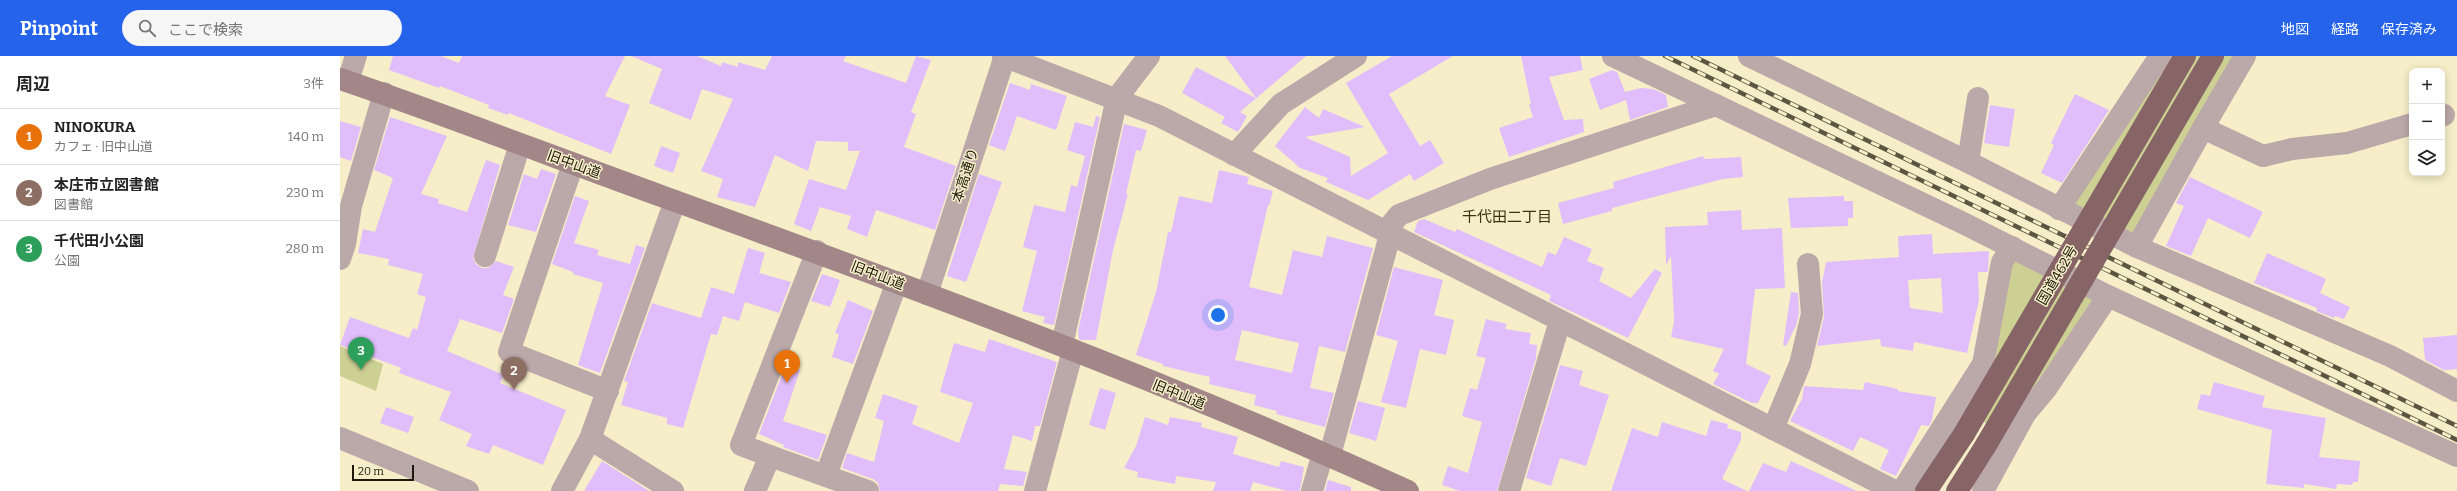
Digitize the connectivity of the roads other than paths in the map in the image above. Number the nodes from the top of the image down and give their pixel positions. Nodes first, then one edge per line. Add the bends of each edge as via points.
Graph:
1 (356, 56) edge
2 (1005, 56) edge
3 (1356, 56) edge
4 (1613, 56) edge
5 (1749, 56) edge
6 (2160, 56) edge
7 (2185, 56) edge
8 (2213, 56) edge
9 (2245, 56) edge
10 (1143, 59) edge
11 (344, 80) edge
12 (384, 93) junction
13 (1118, 98) junction
14 (1978, 98) dead end
15 (1716, 104) junction
16 (2409, 125) edge
17 (2203, 128) junction
18 (520, 144) junction
19 (1234, 155) junction
20 (1968, 162) junction
21 (573, 164) junction
22 (675, 201) junction
23 (2059, 209) junction
24 (1388, 233) junction
25 (2012, 247) junction
26 (2137, 247) junction
27 (817, 251) junction
28 (485, 256) dead end
29 (340, 259) edge
30 (1808, 264) dead end
31 (897, 282) junction
32 (927, 294) junction
33 (2108, 296) junction
34 (1560, 321) junction
35 (1068, 348) junction
36 (608, 391) junction
37 (2457, 391) edge
38 (1773, 429) junction
39 (340, 438) edge
40 (590, 439) junction
41 (1326, 454) junction
42 (770, 456) junction
43 (2457, 456) edge
44 (826, 476) junction
45 (468, 491) edge
46 (562, 491) edge
47 (673, 491) edge
48 (755, 491) edge
49 (868, 491) edge
50 (1035, 491) edge
51 (1312, 491) edge
52 (1408, 491) edge
53 (1509, 491) edge
54 (1895, 491) edge
55 (1902, 491) edge
56 (1926, 491) edge
57 (1957, 491) edge
58 (1983, 491) edge

1 - 11 street
2 - 13 street
2 - 32 street, 本高通り
3 - 19 street via 1281,104
4 - 15 street
5 - 20 street
6 - 23 street
7 - 56 highway, 国道462号, bridge via 1964,434
8 - 57 highway, 国道462号, bridge
9 - 17 street
10 - 13 street
11 - 12 main road, 旧中山道
12 - 18 main road, 旧中山道
12 - 29 street via 351,206
13 - 19 street
13 - 35 street
14 - 20 street
15 - 24 street via 1490,179 1399,215
15 - 25 street
16 - 17 street via 2347,143 2292,149 2263,156
17 - 26 street
18 - 21 main road, 旧中山道
18 - 28 street
19 - 24 street
20 - 23 street
21 - 22 main road, 旧中山道
21 - 36 street via 510,352
22 - 27 main road, 旧中山道
22 - 36 street
23 - 26 street
24 - 34 street
24 - 41 street
25 - 33 street
25 - 55 street via 2002,262 1983,364
26 - 37 street via 2390,356
27 - 31 main road, 旧中山道
27 - 42 street via 741,445
30 - 38 street via 1812,314 1800,364
31 - 32 main road, 旧中山道
31 - 44 street
32 - 35 main road, 旧中山道
33 - 43 street
33 - 58 street via 2046,389 2025,414
34 - 38 street
34 - 53 street
35 - 41 main road, 旧中山道
35 - 50 street
36 - 40 street
38 - 54 street
39 - 45 street
40 - 46 street
40 - 47 street
41 - 51 street
41 - 52 main road, 旧中山道
42 - 44 street
42 - 48 street
44 - 49 street

